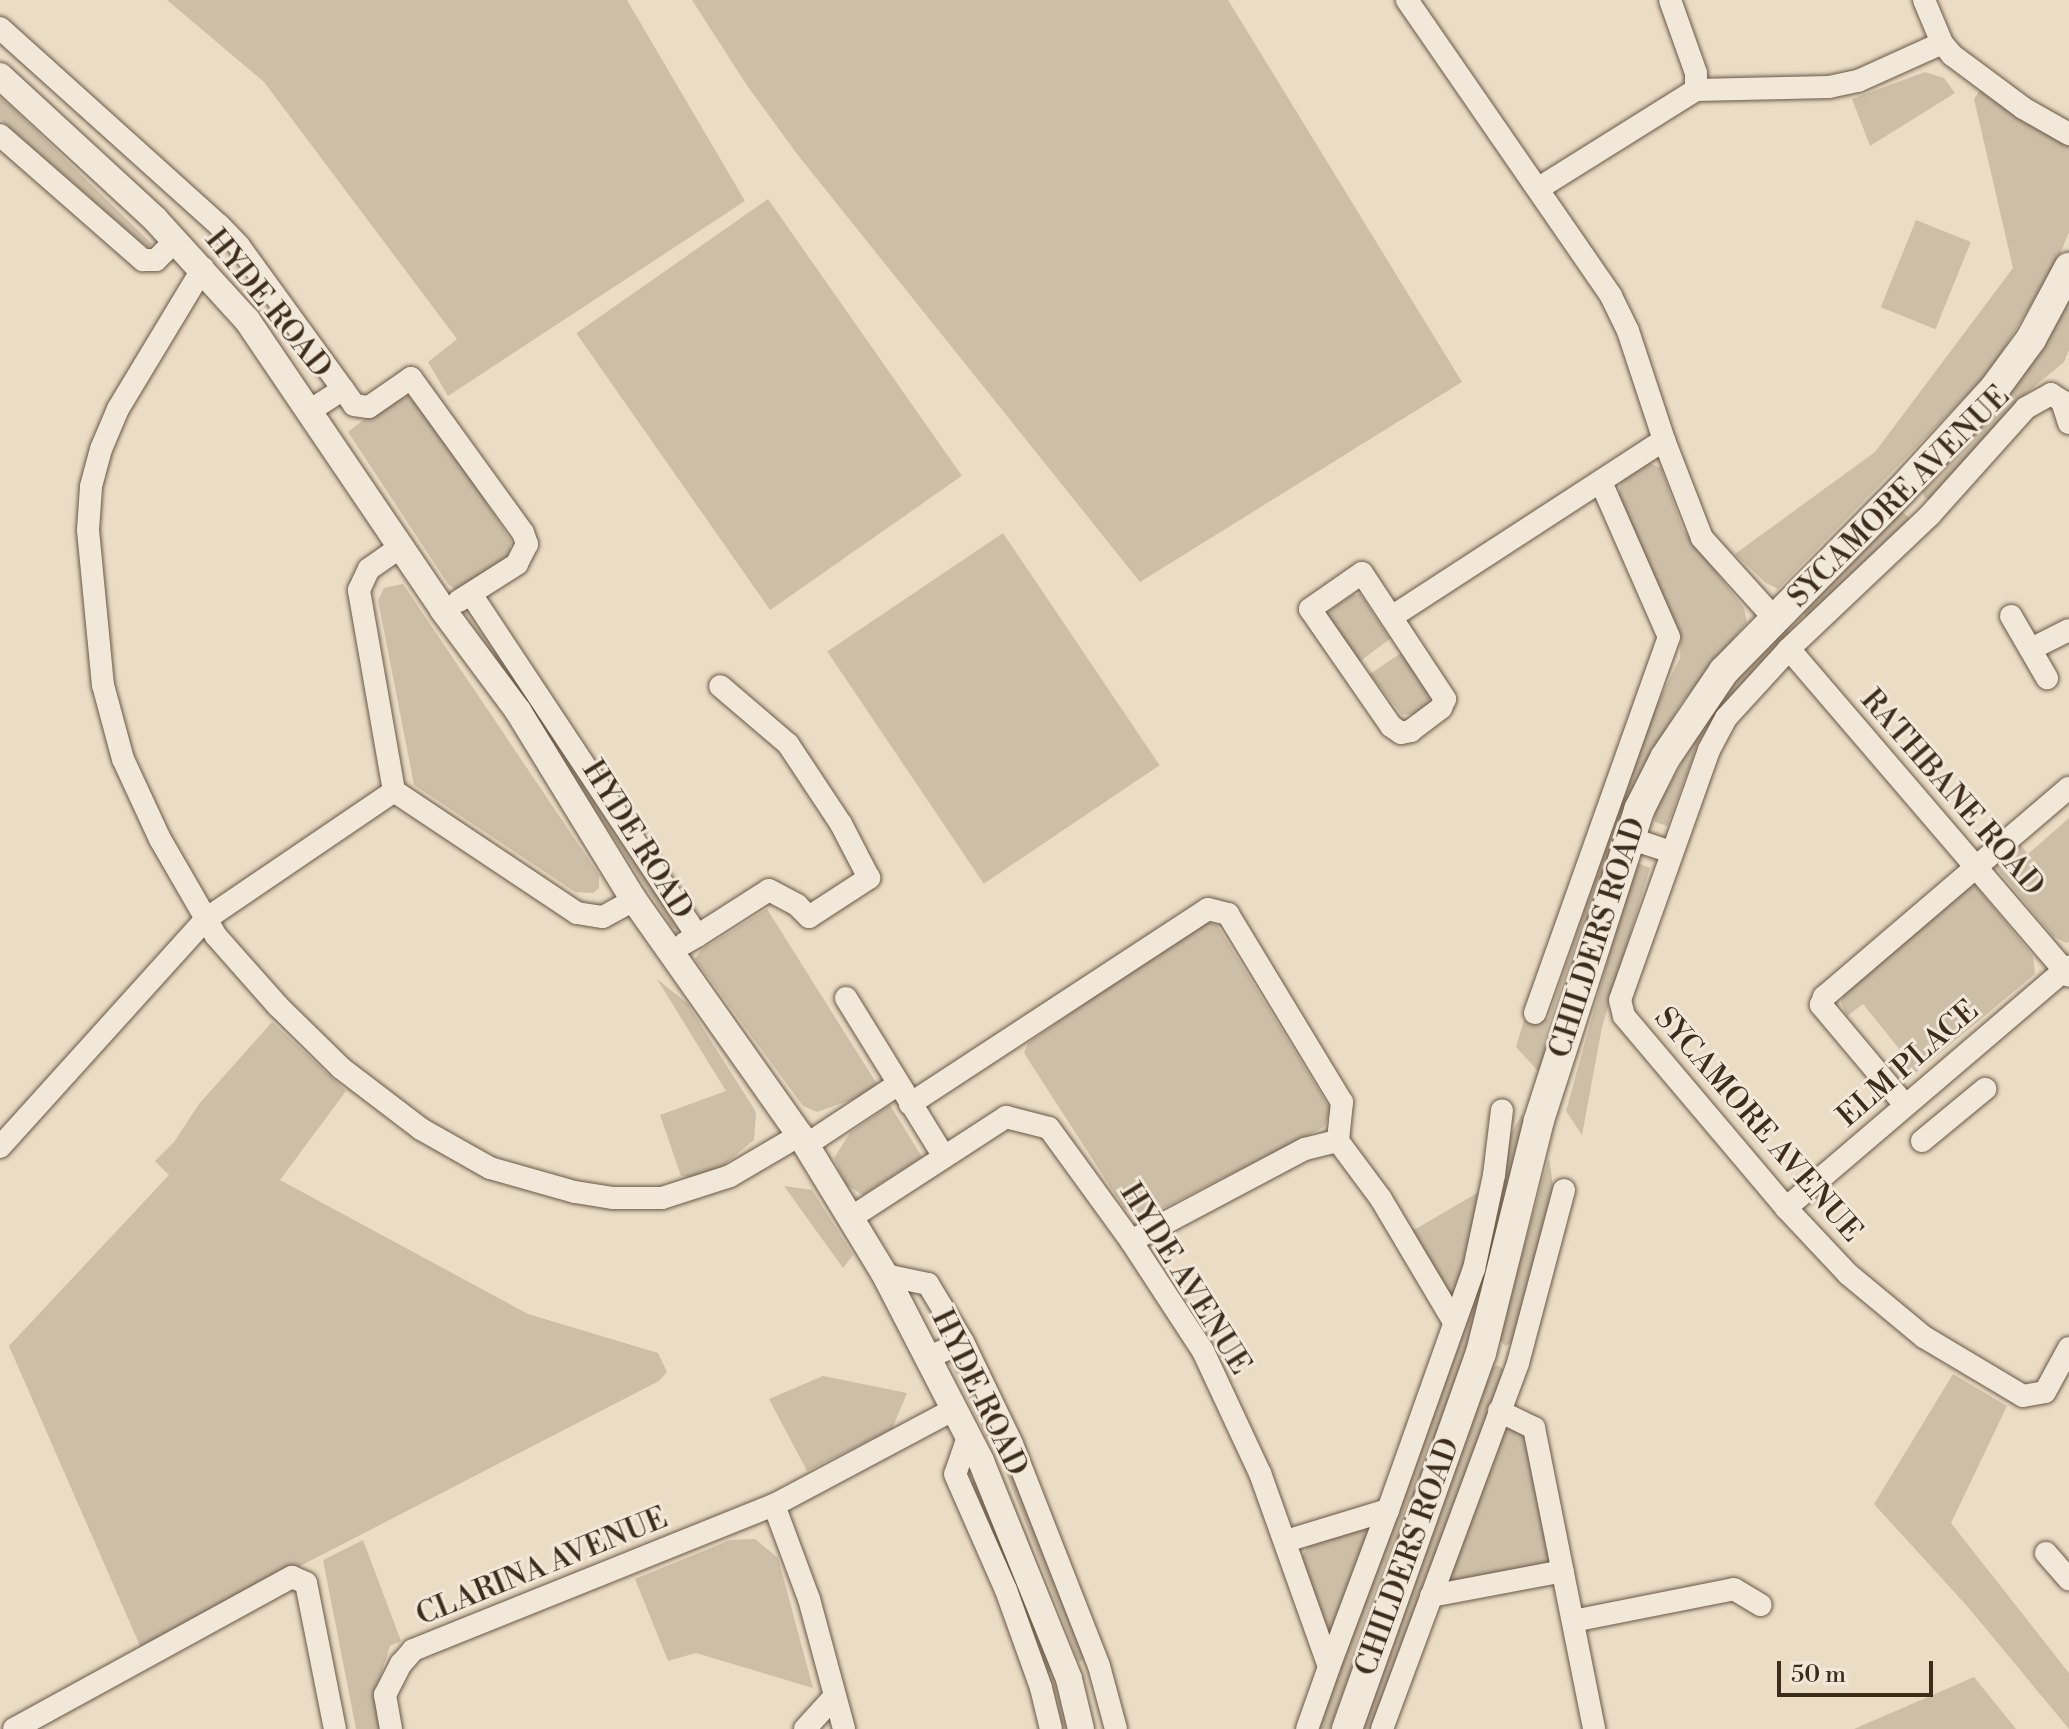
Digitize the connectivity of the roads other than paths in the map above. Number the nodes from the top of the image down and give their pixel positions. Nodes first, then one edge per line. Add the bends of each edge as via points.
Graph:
1 (1407, 0) edge
2 (1670, 0) edge
3 (1924, 0) edge
4 (0, 28) edge
5 (1942, 43) junction
6 (0, 76) edge
7 (1696, 90) junction
8 (2069, 134) edge
9 (0, 135) edge
10 (1539, 188) junction
11 (166, 250) dead end
12 (203, 268) junction
13 (2069, 268) edge
14 (343, 389) junction
15 (311, 410) junction
16 (2069, 423) edge
17 (1664, 440) junction
18 (1601, 482) junction
19 (1901, 491) junction
20 (1930, 515) junction
21 (401, 547) junction
22 (471, 594) junction
23 (443, 610) junction
24 (1393, 616) junction
25 (2011, 616) dead end
26 (1774, 618) junction
27 (2069, 630) edge
28 (1789, 649) junction
29 (2031, 649) junction
30 (2047, 678) dead end
31 (720, 686) dead end
32 (2069, 788) edge
33 (394, 791) junction
34 (1629, 838) junction
35 (1671, 852) junction
36 (1976, 867) junction
37 (634, 900) junction
38 (206, 919) junction
39 (697, 936) junction
40 (672, 954) junction
41 (2067, 970) edge
42 (846, 998) dead end
43 (1535, 1013) dead end
44 (1930, 1083) junction
45 (897, 1085) junction
46 (1985, 1089) dead end
47 (910, 1104) junction
48 (1905, 1105) junction
49 (1502, 1110) dead end
50 (1955, 1113) junction
51 (3, 1136) edge
52 (803, 1140) junction
53 (1338, 1141) junction
54 (1922, 1141) dead end
55 (943, 1155) junction
56 (1564, 1190) dead end
57 (1786, 1208) junction
58 (852, 1217) junction
59 (1131, 1241) junction
60 (885, 1275) junction
61 (1454, 1322) junction
62 (963, 1342) junction
63 (2069, 1348) edge
64 (1481, 1353) junction
65 (927, 1358) junction
66 (1518, 1363) junction
67 (953, 1410) junction
68 (1499, 1411) junction
69 (968, 1437) junction
70 (1012, 1444) junction
71 (981, 1461) junction
72 (774, 1505) junction
73 (1388, 1510) junction
74 (1286, 1541) junction
75 (2046, 1553) dead end
76 (1563, 1571) junction
77 (2069, 1579) edge
78 (1431, 1596) junction
79 (1761, 1605) dead end
80 (1573, 1621) junction
81 (1099, 1666) junction
82 (1329, 1667) junction
83 (1069, 1679) junction
84 (1041, 1688) junction
85 (834, 1697) junction
86 (14, 1729) edge
87 (335, 1729) edge
88 (391, 1729) edge
89 (805, 1729) edge
90 (844, 1729) edge
91 (1051, 1729) edge
92 (1081, 1729) edge
93 (1116, 1729) edge
94 (1307, 1729) edge
95 (1347, 1729) edge
96 (1382, 1729) edge
97 (1594, 1729) edge

1 - 10 street
2 - 7 street via 1696,73
3 - 5 street
4 - 14 street via 239,246
5 - 7 street via 1858,81 1829,87
5 - 8 street via 2011,99
6 - 12 street, HYDE ROAD
7 - 10 street
9 - 11 street via 143,260 156,260
10 - 17 street via 1620,312
12 - 15 street, HYDE ROAD
12 - 38 street via 118,409 91,487 88,530 103,685 119,747 160,839
13 - 19 main road, CHILDERS ROAD via 2031,339 1995,388
14 - 15 street
14 - 22 street via 362,408 411,378 523,533 527,544 517,564
15 - 21 street, HYDE ROAD
16 - 20 street, SYCAMORE AVENUE via 2062,401 2051,394 2026,408
17 - 18 street
17 - 26 street via 1702,538
18 - 24 street
18 - 43 street via 1669,637
19 - 20 street
19 - 26 main road, CHILDERS ROAD
20 - 28 street, SYCAMORE AVENUE
21 - 23 street, HYDE ROAD
21 - 33 street via 369,569 359,590
22 - 23 street
22 - 39 street
23 - 37 street, HYDE ROAD via 518,711
24 - 24 street via 1362,573 1310,609 1401,733 1441,708 1445,699
25 - 29 street
26 - 34 main road, CHILDERS ROAD via 1724,671 1665,758
27 - 29 street
28 - 35 street, SYCAMORE AVENUE via 1716,733
28 - 36 street, RATHBANE ROAD
29 - 30 street
31 - 39 street via 788,744 869,878 809,917 769,890
32 - 36 street
33 - 37 street via 577,913 603,917
33 - 38 street
34 - 35 street
34 - 64 main road, CHILDERS ROAD via 1539,1120
35 - 57 street, SYCAMORE AVENUE via 1623,986 1621,1009
36 - 41 street, RATHBANE ROAD
36 - 48 street via 1821,1005
37 - 40 street, HYDE ROAD
38 - 51 street
38 - 52 street via 278,1006 341,1068 421,1129 490,1168 575,1192 662,1198 730,1176
39 - 40 street
40 - 52 street, HYDE ROAD
41 - 44 street, ELM PLACE
42 - 45 street
44 - 48 street, ELM PLACE
44 - 50 street
45 - 47 street
45 - 52 street
46 - 50 street
47 - 53 street via 1208,909 1228,914 1342,1102
47 - 55 street
48 - 57 street, ELM PLACE
49 - 61 street via 1474,1269
50 - 54 street
52 - 58 street, HYDE ROAD
53 - 59 street via 1305,1149
53 - 61 street via 1381,1199
55 - 58 street, HYDE AVENUE
55 - 59 street, HYDE AVENUE via 1006,1117 1049,1128
56 - 66 street
57 - 63 street, SYCAMORE AVENUE via 1848,1274 1916,1331 2014,1392 2045,1392
58 - 60 street, HYDE ROAD
59 - 74 street, HYDE AVENUE via 1203,1351
60 - 62 street via 928,1284
60 - 65 street, HYDE ROAD
61 - 73 street
62 - 65 street
62 - 70 street
64 - 66 street
64 - 95 main road, CHILDERS ROAD
65 - 67 street, HYDE ROAD
66 - 68 street
67 - 69 street, HYDE ROAD
67 - 72 street, CLARINA AVENUE
68 - 76 street via 1534,1428
68 - 78 street
69 - 71 street, HYDE ROAD
69 - 84 street via 955,1474 1006,1590
70 - 71 street
70 - 81 street
71 - 83 street, HYDE ROAD
72 - 85 street via 809,1599
72 - 88 street, CLARINA AVENUE via 413,1650 385,1695
73 - 74 street
73 - 82 street
74 - 82 street, HYDE AVENUE
75 - 77 street
76 - 78 street
76 - 80 street
78 - 96 street
79 - 80 street via 1734,1589
80 - 97 street
81 - 83 street
81 - 93 street
82 - 94 street
83 - 84 street
83 - 92 street, HYDE ROAD
84 - 91 street
85 - 89 street
85 - 90 street
86 - 87 street via 292,1577 306,1583

